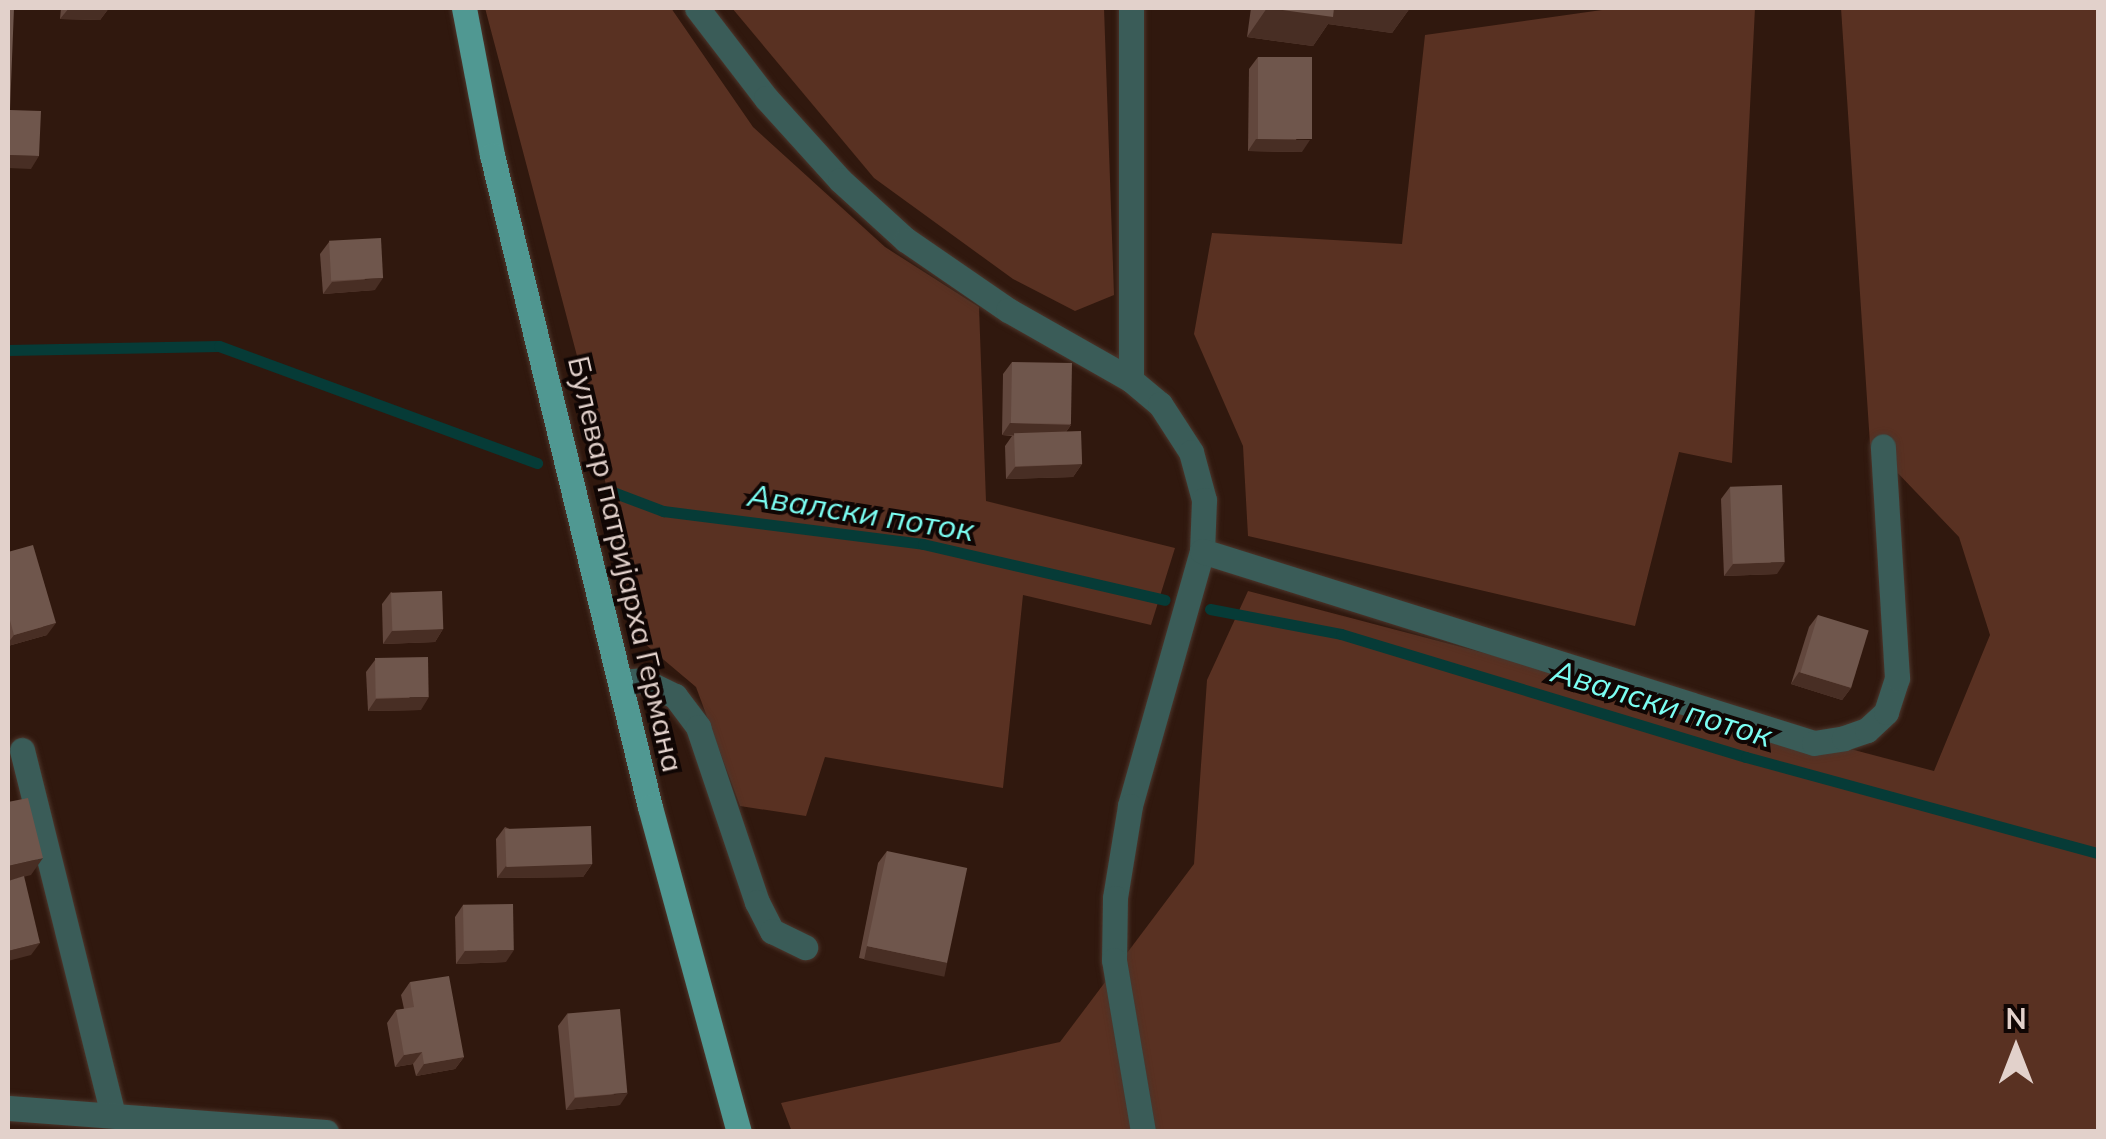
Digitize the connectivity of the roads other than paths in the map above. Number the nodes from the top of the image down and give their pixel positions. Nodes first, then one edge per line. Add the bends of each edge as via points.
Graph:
1 (464, 8) edge
2 (698, 8) edge
3 (1131, 8) edge
4 (1131, 380) junction
5 (1883, 446) dead end
6 (1202, 551) junction
7 (621, 682) junction
8 (22, 750) dead end
9 (806, 947) dead end
10 (8, 1108) edge
11 (113, 1115) junction
12 (194, 1127) edge
13 (326, 1132) edge
14 (738, 1132) edge
15 (1143, 1132) edge

1 - 7 main road, Булевар патријарха Германа via 492,155
2 - 4 street via 766,98 906,240 1008,310
3 - 4 street
4 - 6 street via 1160,404 1191,452 1204,500
5 - 6 street via 1897,678 1886,712 1867,730 1844,738 1814,742
6 - 15 street via 1130,806 1115,898 1114,960
7 - 9 street via 642,680 676,696 698,727 756,902 772,931
7 - 14 main road, Булевар патријарха Германа
8 - 11 street
10 - 11 street
11 - 12 street
12 - 13 street

